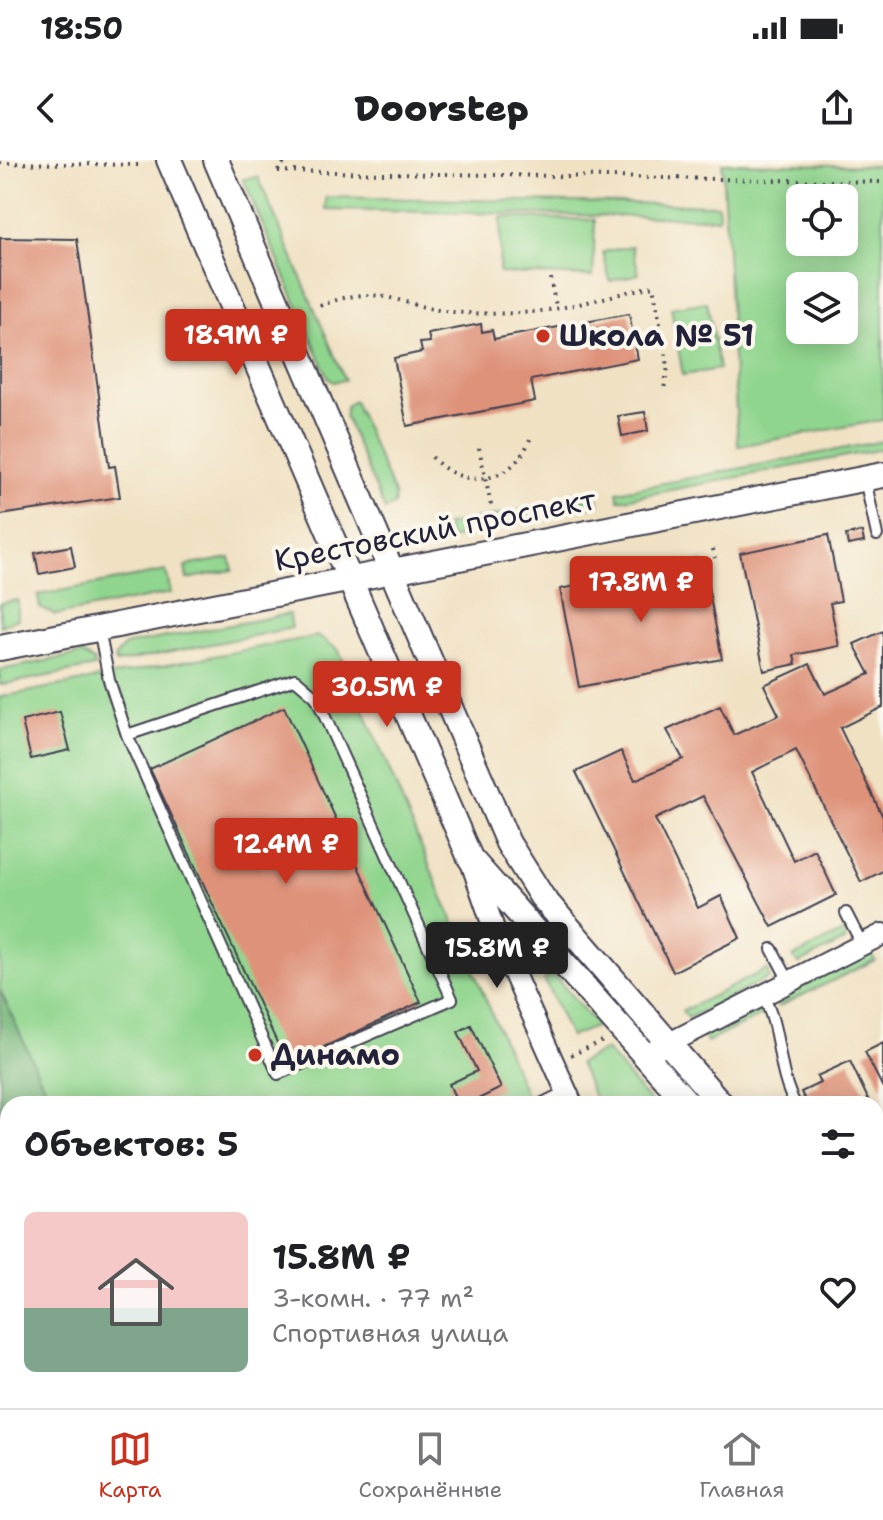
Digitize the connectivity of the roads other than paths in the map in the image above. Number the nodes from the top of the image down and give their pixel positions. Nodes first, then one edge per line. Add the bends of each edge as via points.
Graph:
1 (169, 160) edge
2 (216, 160) edge
3 (874, 477) edge
4 (877, 535) dead end
5 (393, 571) junction
6 (350, 580) junction
7 (99, 629) junction
8 (0, 648) edge
9 (127, 735) junction
10 (470, 858) junction
11 (846, 913) dead end
12 (876, 942) edge
13 (772, 949) dead end
14 (789, 981) junction
15 (762, 994) junction
16 (669, 1041) junction
17 (646, 1055) junction
18 (568, 1096) edge
19 (681, 1096) edge
20 (714, 1096) edge
21 (791, 1096) edge

1 - 6 street
2 - 5 street
3 - 4 lane
3 - 5 street, Крестовский проспект
5 - 6 street, Крестовский проспект
5 - 16 street via 508,843 542,897
6 - 7 street, Крестовский проспект
6 - 10 street
7 - 8 street, Крестовский проспект
7 - 9 lane
9 - 9 lane via 278,1074 452,999 316,697 295,679
10 - 17 street
10 - 18 street via 494,929
11 - 12 lane
12 - 14 street
13 - 14 lane
14 - 15 street
15 - 16 street
15 - 21 lane via 774,1015
16 - 17 street
16 - 20 street
17 - 19 street

